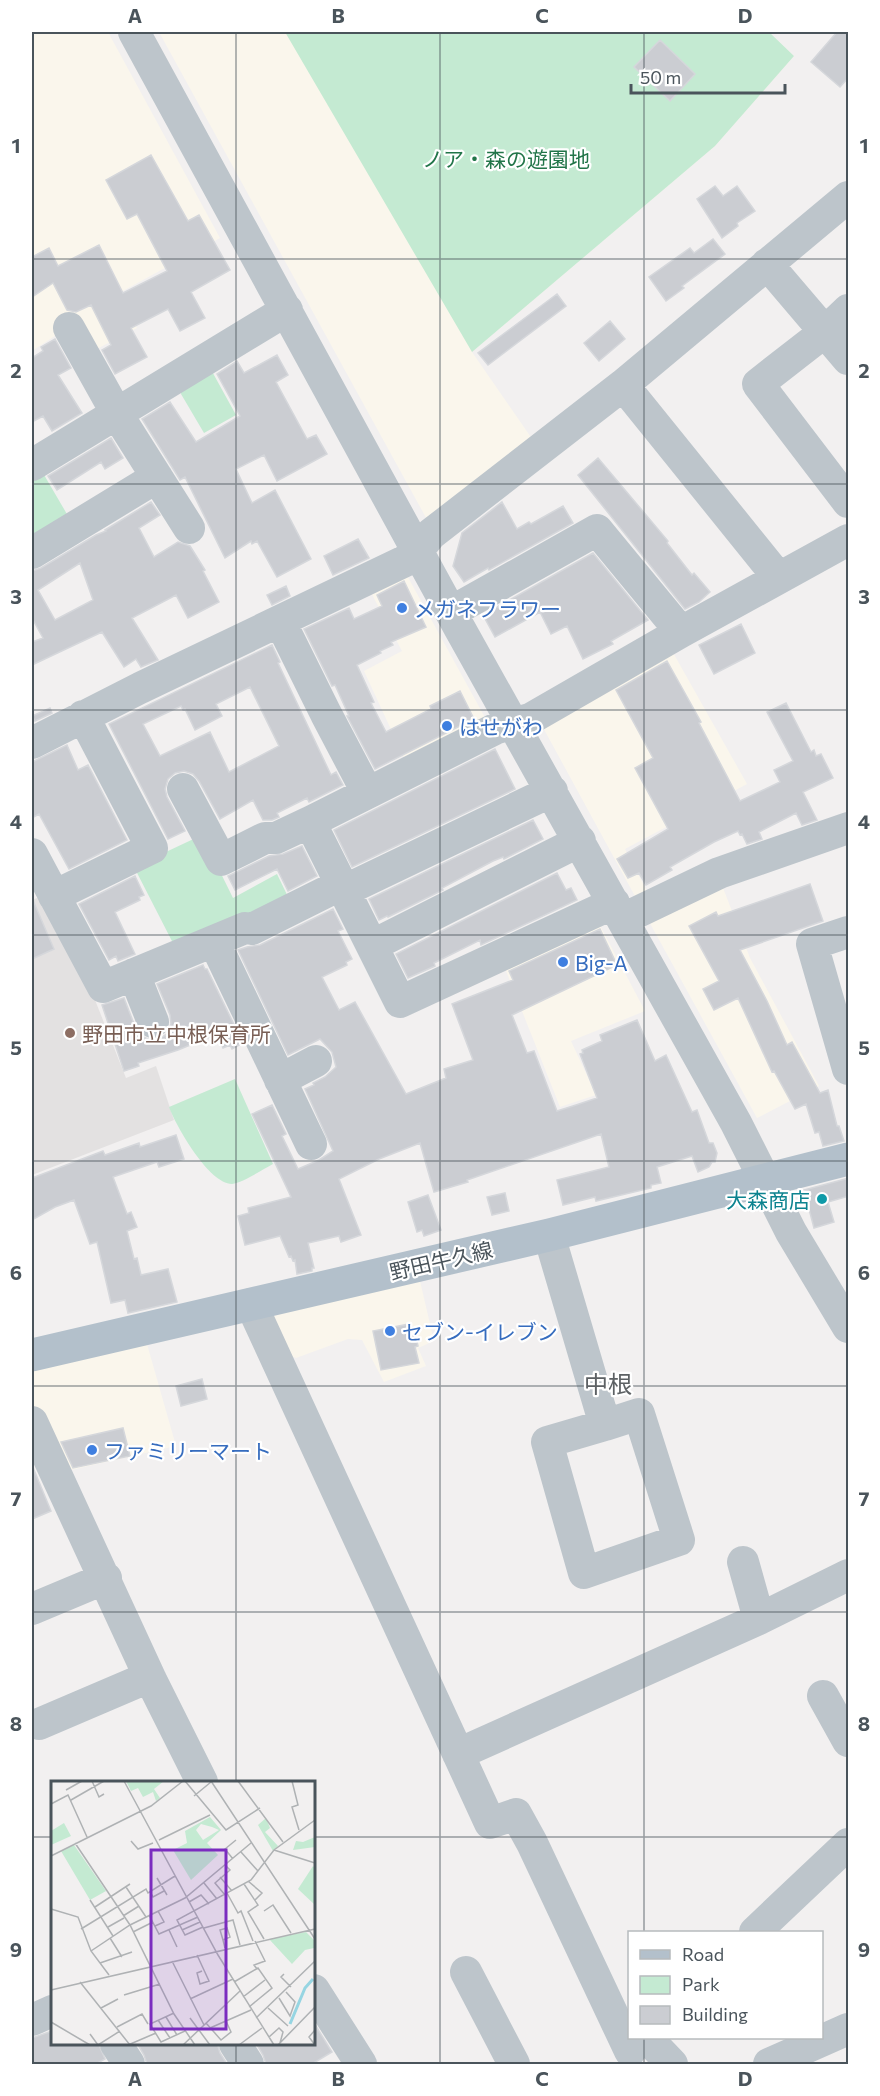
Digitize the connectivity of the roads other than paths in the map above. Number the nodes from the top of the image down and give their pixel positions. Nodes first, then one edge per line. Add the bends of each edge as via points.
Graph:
1 (134, 32) edge
2 (849, 197) edge
3 (767, 264) junction
4 (287, 310) junction
5 (849, 310) edge
6 (69, 328) dead end
7 (826, 332) junction
8 (849, 359) edge
9 (623, 385) junction
10 (117, 414) junction
11 (32, 465) edge
12 (157, 477) junction
13 (849, 502) edge
14 (189, 528) dead end
15 (849, 540) edge
16 (417, 551) junction
17 (32, 553) edge
18 (778, 577) junction
19 (451, 612) junction
20 (280, 621) junction
21 (681, 632) junction
22 (83, 716) junction
23 (513, 723) junction
24 (32, 743) edge
25 (183, 789) dead end
26 (552, 791) junction
27 (367, 792) junction
28 (310, 822) junction
29 (849, 828) edge
30 (580, 841) junction
31 (32, 854) edge
32 (342, 888) junction
33 (54, 896) junction
34 (619, 911) junction
35 (849, 932) edge
36 (214, 941) junction
37 (373, 945) junction
38 (134, 974) junction
39 (153, 1022) dead end
40 (847, 1060) edge
41 (316, 1061) dead end
42 (280, 1080) junction
43 (311, 1144) dead end
44 (849, 1160) edge
45 (765, 1181) junction
46 (549, 1234) junction
47 (251, 1304) junction
48 (849, 1327) edge
49 (32, 1355) edge
50 (32, 1422) edge
51 (605, 1425) junction
52 (742, 1562) dead end
53 (849, 1575) edge
54 (106, 1578) junction
55 (32, 1610) edge
56 (759, 1618) junction
57 (151, 1680) junction
58 (823, 1696) dead end
59 (39, 1724) dead end
60 (849, 1741) edge
61 (458, 1754) junction
62 (202, 1781) edge
63 (849, 1844) edge
64 (756, 1931) edge
65 (466, 1972) dead end
66 (315, 1992) edge
67 (51, 2011) edge
68 (32, 2020) edge
69 (849, 2029) edge
70 (628, 2036) edge
71 (117, 2045) edge
72 (236, 2045) edge
73 (634, 2048) edge
74 (129, 2064) edge
75 (249, 2064) edge
76 (360, 2064) edge
77 (514, 2064) edge
78 (672, 2064) edge
79 (770, 2064) edge

1 - 4 street
2 - 3 street
3 - 7 street
3 - 9 street
4 - 10 street
4 - 16 street
5 - 7 street
6 - 10 street
7 - 8 street
7 - 13 street via 758,384
9 - 16 street via 431,534
9 - 18 street
10 - 11 street
10 - 12 street
12 - 14 street
12 - 17 street
15 - 18 street
16 - 19 street
16 - 20 street via 405,561
18 - 21 street
19 - 21 street via 597,531
19 - 23 street
20 - 22 street
20 - 27 street
21 - 23 street via 530,719
22 - 24 street
22 - 33 street via 152,849
23 - 26 street
23 - 27 street
25 - 28 street via 221,860 264,838 276,838
26 - 30 street
26 - 32 street via 356,885
27 - 28 street
28 - 32 street
29 - 34 street
30 - 34 street
30 - 37 street
31 - 33 street
32 - 36 street via 330,890 252,929 245,928
32 - 37 street
33 - 38 street via 103,987
34 - 37 street via 400,1002
34 - 45 street
35 - 40 street via 812,944
36 - 38 street
36 - 42 street
38 - 39 street
41 - 42 street
42 - 43 street
44 - 45 main road, 野田牛久線
45 - 46 main road, 野田牛久線
45 - 48 street
46 - 47 main road, 野田牛久線
46 - 51 street
47 - 49 main road, 野田牛久線
47 - 61 street
50 - 54 street
51 - 51 street via 639,1414 679,1540 584,1573 547,1442
52 - 56 street
53 - 56 street
54 - 55 street
54 - 57 street
56 - 61 street
57 - 59 street via 141,1680
57 - 62 street
58 - 60 street
61 - 70 street via 490,1823 516,1814
63 - 64 street
65 - 77 street
66 - 76 street
67 - 68 street
69 - 79 street
71 - 74 street
72 - 75 street
73 - 78 street

